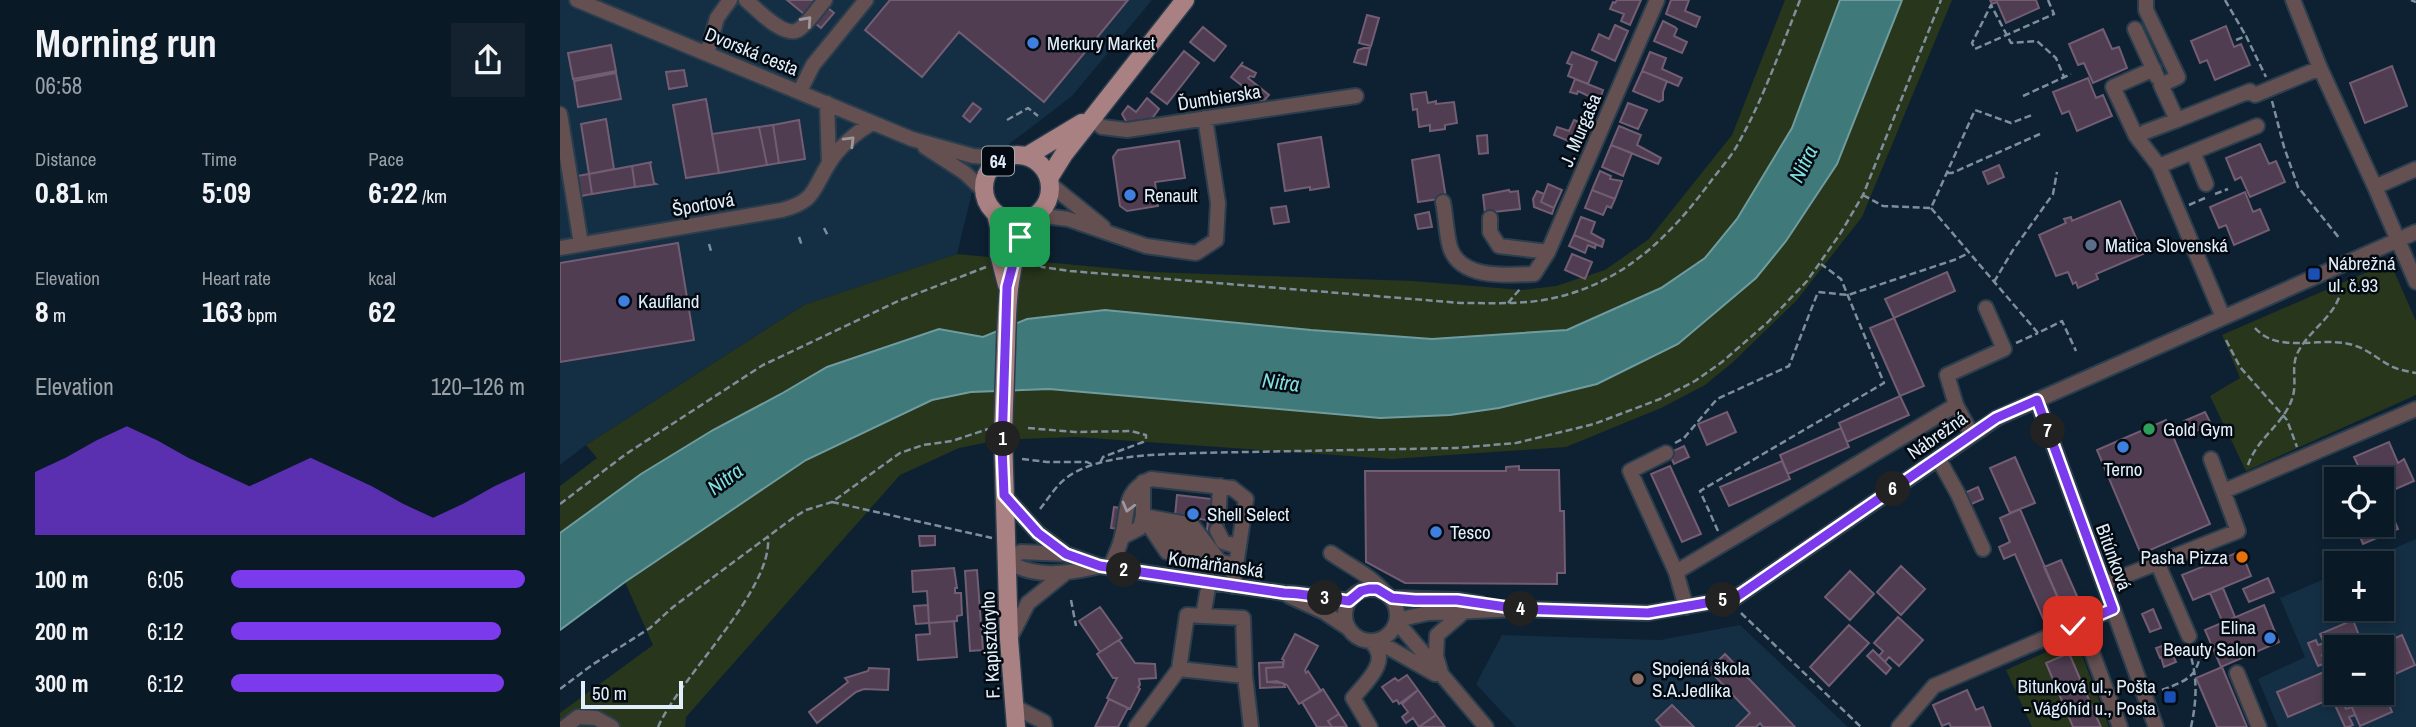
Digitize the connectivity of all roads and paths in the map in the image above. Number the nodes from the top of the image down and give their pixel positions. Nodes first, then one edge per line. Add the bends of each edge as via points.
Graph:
1 (577, 0) edge
2 (730, 0) edge
3 (825, 0) edge
4 (866, 0) edge
5 (1185, 0) edge
6 (1657, 0) edge
7 (1800, 0) edge
8 (1941, 0) edge
9 (2048, 0) edge
10 (2146, 0) edge
11 (2225, 0) edge
12 (2293, 0) edge
13 (755, 3) edge
14 (2135, 29) dead end
15 (2006, 36) junction
16 (2246, 36) junction
17 (2236, 40) dead end
18 (707, 54) junction
19 (2320, 68) junction
20 (2154, 69) junction
21 (2071, 74) dead end
22 (2064, 77) junction
23 (2161, 85) junction
24 (2269, 89) junction
25 (800, 91) junction
26 (1356, 96) dead end
27 (2023, 96) dead end
28 (827, 103) junction
29 (560, 114) edge
30 (2032, 115) dead end
31 (1038, 116) dead end
32 (1091, 118) junction
33 (1205, 118) junction
34 (1007, 120) dead end
35 (2177, 120) junction
36 (873, 123) junction
37 (2257, 125) dead end
38 (2145, 132) dead end
39 (2040, 134) dead end
40 (912, 139) junction
41 (2193, 152) junction
42 (1027, 156) junction
43 (1002, 158) junction
44 (828, 163) junction
45 (2159, 166) junction
46 (2416, 169) edge
47 (2057, 172) dead end
48 (1947, 173) junction
49 (1050, 181) junction
50 (2206, 184) dead end
51 (2375, 187) junction
52 (2228, 189) dead end
53 (984, 191) junction
54 (1863, 195) junction
55 (1443, 202) dead end
56 (575, 207) junction
57 (1931, 208) junction
58 (560, 210) edge
59 (2178, 210) junction
60 (996, 213) junction
61 (1033, 217) junction
62 (1490, 218) dead end
63 (824, 228) dead end
64 (1110, 232) junction
65 (2416, 232) edge
66 (828, 236) dead end
67 (799, 237) dead end
68 (2340, 240) dead end
69 (2397, 240) junction
70 (581, 244) junction
71 (709, 244) dead end
72 (802, 246) dead end
73 (560, 248) edge
74 (711, 251) dead end
75 (1548, 252) junction
76 (1969, 253) junction
77 (1024, 257) dead end
78 (1821, 264) junction
79 (990, 266) dead end
80 (1994, 282) junction
81 (2416, 282) edge
82 (1007, 287) junction
83 (2341, 291) dead end
84 (1848, 295) junction
85 (1986, 308) dead end
86 (2223, 317) junction
87 (2255, 328) dead end
88 (2038, 333) junction
89 (2226, 340) dead end
90 (2305, 342) junction
91 (2004, 349) junction
92 (2076, 351) dead end
93 (2416, 373) edge
94 (2037, 400) junction
95 (1956, 405) junction
96 (2416, 409) edge
97 (2282, 416) junction
98 (1028, 428) dead end
99 (996, 432) junction
100 (1972, 435) junction
101 (1666, 453) joint
102 (1938, 458) junction
103 (1022, 459) dead end
104 (2211, 459) dead end
105 (2298, 459) junction
106 (1100, 463) junction
107 (1093, 465) junction
108 (1143, 482) junction
109 (2244, 482) junction
110 (1220, 486) junction
111 (2224, 491) junction
112 (1004, 495) junction
113 (831, 502) junction
114 (560, 504) edge
115 (1219, 507) dead end
116 (1040, 509) dead end
117 (1143, 516) junction
118 (1161, 520) junction
119 (1177, 522) junction
120 (1217, 530) dead end
121 (1720, 535) dead end
122 (768, 537) junction
123 (990, 537) dead end
124 (1122, 537) junction
125 (1239, 547) junction
126 (1983, 549) dead end
127 (1331, 553) dead end
128 (1066, 554) junction
129 (1184, 555) junction
130 (1204, 559) junction
131 (1006, 560) junction
132 (1220, 562) junction
133 (2157, 562) junction
134 (1236, 565) junction
135 (1105, 567) junction
136 (1352, 568) junction
137 (1676, 572) junction
138 (1064, 574) junction
139 (1209, 583) junction
140 (2104, 584) junction
141 (1233, 586) junction
142 (1284, 593) junction
143 (1388, 595) junction
144 (1351, 598) junction
145 (1071, 600) dead end
146 (1686, 607) junction
147 (1520, 609) junction
148 (2113, 609) junction
149 (1465, 611) junction
150 (1741, 613) dead end
151 (1203, 616) junction
152 (1397, 621) junction
153 (2081, 623) junction
154 (1076, 626) dead end
155 (1348, 628) junction
156 (2192, 636) junction
157 (1009, 639) junction
158 (1374, 641) junction
159 (1179, 670) junction
160 (2195, 673) junction
161 (2237, 673) dead end
162 (1245, 676) junction
163 (1442, 678) junction
164 (560, 689) edge
165 (2162, 690) dead end
166 (1015, 707) junction
167 (565, 727) edge
168 (612, 727) edge
169 (658, 727) edge
170 (1016, 727) edge
171 (1045, 727) edge
172 (1136, 727) edge
173 (1251, 727) edge
174 (1370, 727) edge
175 (1486, 727) edge
176 (1861, 727) edge
177 (1899, 727) edge
178 (2120, 727) edge
179 (2156, 727) edge
180 (2191, 727) edge
181 (2259, 727) edge

1 - 18 street, Dvorská cesta
2 - 18 street via 717,18
13 -> 3 street via 778,27 793,32
4 - 25 street via 813,65
5 - 32 main road, 64
6 - 75 street, J. Murgaša
7 - 77 path via 1738,145 1696,202 1634,264 1564,296 1508,303 1433,301 1070,271 1042,267
8 - 54 path
9 - 15 path via 2054,14
10 - 23 street via 2178,77
11 - 16 path
12 - 19 street
14 - 20 street
15 - 15 path via 1975,49 1972,43 1991,5
15 - 22 path via 2011,43 2037,41 2056,58
16 - 17 path
16 - 24 path
18 - 25 street, Dvorská cesta
19 - 24 street
19 - 51 street
20 - 23 street
20 - 45 street via 2113,87 2136,136
21 - 22 path
22 - 27 path
23 - 35 street
24 - 35 street via 2255,95 2250,91
24 - 68 path via 2298,187
25 - 28 street, Dvorská cesta
26 - 33 street, Ďumbierska
28 - 36 street, Dvorská cesta
28 - 44 street, Športová
29 - 56 street
30 - 48 path via 2011,123 1975,110
31 - 34 path via 1028,108
32 - 33 street, Ďumbierska via 1102,127 1127,130
32 - 42 main road, 64
32 - 49 main road, 64
33 - 64 street via 1219,203 1216,240 1196,253 1146,247
35 - 38 street
36 - 40 street, Dvorská cesta
44 -> 36 street, Športová
37 - 41 street
39 - 48 path
40 - 43 street, Dvorská cesta via 973,156
40 - 53 street, Dvorská cesta
41 - 45 street
41 - 50 street
42 - 43 main road, 64
42 - 49 main road, 64 via 1043,166
43 - 53 main road, 64 via 988,172
44 - 70 street, Športová via 802,205
45 - 59 street
46 - 51 street
47 - 80 path via 2053,194
48 - 57 path
49 - 61 main road, 64 via 1048,202
49 - 64 street
51 - 69 street
52 - 59 path
53 - 60 main road, 64
54 - 57 path via 1883,206
54 - 78 path
55 - 75 street, J. Murgaša via 1451,250 1466,267 1493,275 1534,274
56 - 58 street
56 - 70 street
57 - 76 path
59 - 86 street
60 - 61 main road via 1012,220
60 - 82 main road, 64
61 - 64 street via 1068,219
61 - 82 main road, 64 via 1020,237
62 - 75 street via 1490,232 1499,246
63 - 66 path
65 - 69 street, Nábrežná
67 - 72 path
69 - 81 street
69 - 86 street, Nábrežná
70 - 73 street, Športová
71 - 74 path
76 - 80 path
76 - 84 path
78 - 84 path via 1841,279
78 - 106 path via 1768,322 1695,380 1629,411 1546,437 1457,449 1195,453
79 - 114 path via 898,301 762,365 626,454
80 - 88 path
82 - 99 main road, 64, bridge
83 - 90 path via 2332,313
84 - 101 path via 1818,292 1789,366 1717,398
84 - 121 path via 1884,383 1700,491
85 - 91 street
86 - 94 street, Nábrežná
87 - 90 path via 2279,342
88 - 91 path
88 - 92 path via 2062,321
89 - 97 path via 2240,367
90 - 93 path via 2355,345 2392,367
90 - 97 path via 2295,358 2294,391
91 - 95 street via 1947,375
94 - 100 street, Nábrežná via 1996,418
94 - 140 street, Bitúnková
95 - 100 street
95 - 137 street
96 - 105 street
97 - 105 path via 2299,451
97 - 109 path via 2255,447
98 - 106 path via 1146,435 1143,442 1103,457
99 - 112 main road, 64
99 - 113 path via 900,453
100 - 102 street, Nábrežná
101 - 137 street via 1630,471
102 - 126 street
102 - 146 street, Nábrežná via 1735,598
103 - 107 path
104 - 111 street
105 - 109 street
106 - 107 path
107 - 116 path via 1063,480
108 - 110 street via 1151,478
108 - 117 street
108 -> 124 street via 1127,499
109 - 111 street
110 - 115 street
110 - 125 street via 1232,488 1246,499
111 - 133 street via 2238,531
112 - 128 street via 1038,533
112 - 131 main road, 64
113 - 122 path via 806,510
113 - 123 path
117 - 118 street
117 - 124 street via 1140,528
117 - 129 street via 1167,552
118 - 119 street
118 - 129 street
119 - 130 street
119 - 132 street via 1192,525
120 - 125 street via 1223,542
122 - 164 path via 650,628
122 - 169 path via 762,569 746,599
124 - 135 street
125 - 134 street
127 - 136 street
128 - 131 street via 1021,552
128 - 135 street
129 - 130 street
130 - 132 street
131 - 138 street via 1019,570
131 - 157 main road, F. Kapisztóryho / 64
132 - 134 street
133 - 140 street
133 - 156 street
134 - 141 street
135 - 138 street
135 - 139 street, Komárňanská
136 - 143 street via 1375,580
136 - 144 street
137 - 146 street
138 - 157 street via 1028,603
139 - 141 street, Komárňanská
139 - 151 street
140 - 148 street, Bitúnková
141 - 142 street, Komárňanská
142 - 144 street, Komárňanská
142 - 155 street, Komárňanská
143 - 144 street, Komárňanská via 1369,589
143 - 147 street, Nábrežná
143 - 152 street, Komárňanská via 1398,612
144 - 155 street via 1345,614
145 - 154 path
146 - 147 street, Nábrežná via 1648,613
147 - 149 street, Nábrežná
148 - 153 street
148 - 179 street, Bitúnková
149 - 152 street, Nábrežná
149 - 163 street via 1437,635
150 - 176 path
151 - 159 street via 1187,615
151 - 162 street via 1243,618
152 - 158 street via 1390,634
152 - 163 street, Komárňanská
153 - 177 street via 1934,686
153 - 178 street
155 - 158 street, Komárňanská via 1357,638
156 - 160 path
156 - 160 path via 2201,657
157 - 166 main road, F. Kapisztóryho / 64
158 - 163 street, Komárňanská
158 - 174 street via 1379,664 1353,698
159 - 162 street
159 - 172 street
160 - 165 path
160 - 180 path
161 - 181 street
162 - 173 street
163 - 175 street, Komárňanská
166 - 170 main road, F. Kapisztóryho / 64
166 - 171 street via 1044,722
167 - 168 street via 578,717 596,718

